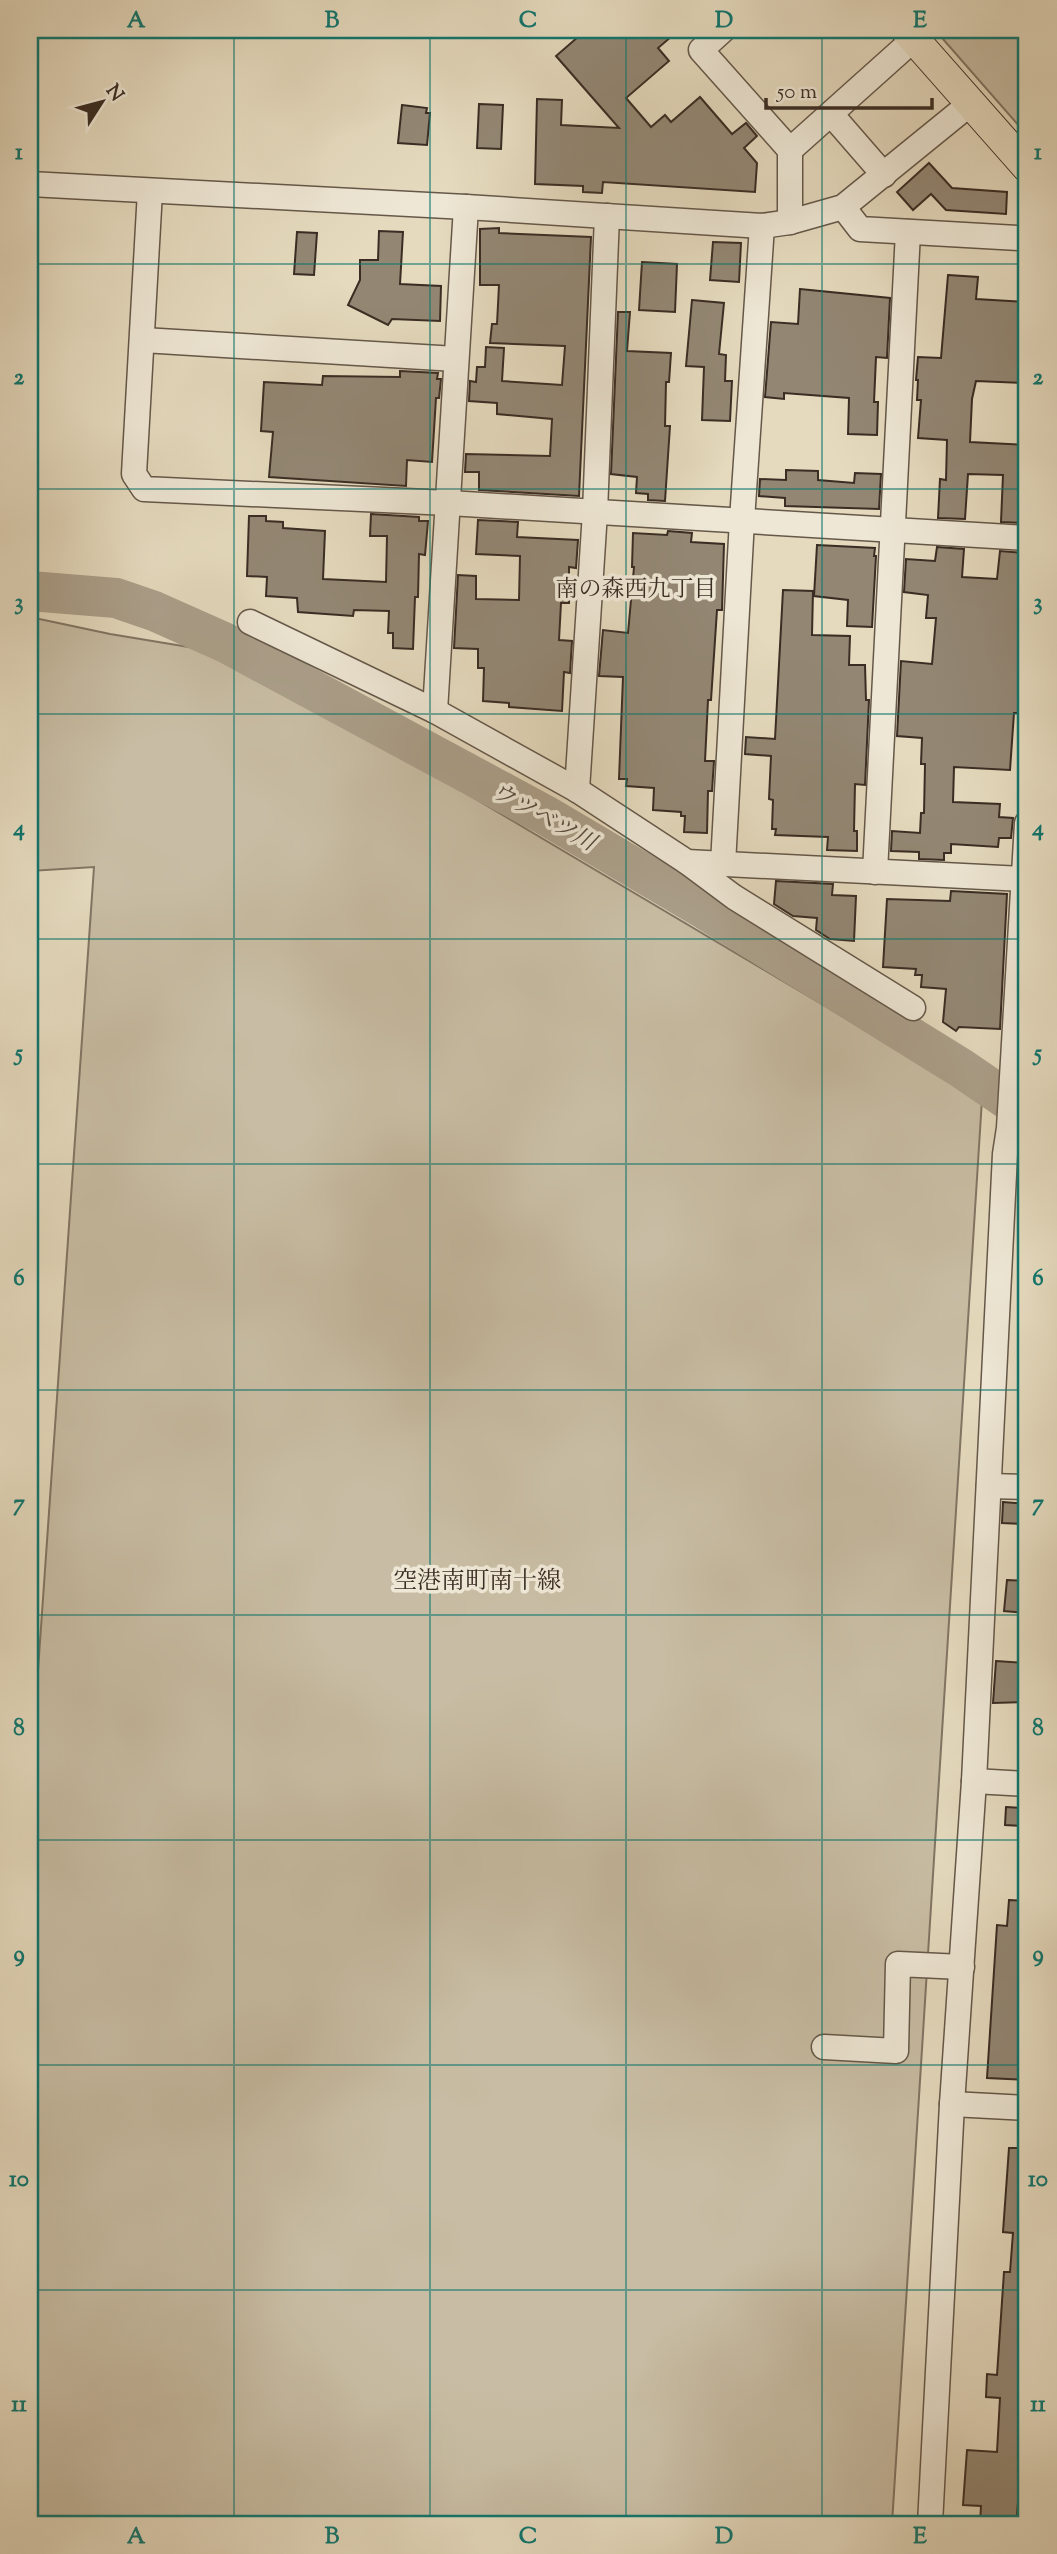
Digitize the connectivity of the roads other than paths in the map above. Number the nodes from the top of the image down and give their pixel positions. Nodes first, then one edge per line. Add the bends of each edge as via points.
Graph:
1 (723, 30) edge
2 (910, 34) edge
3 (971, 103) junction
4 (831, 114) junction
5 (790, 150) junction
6 (1027, 167) edge
7 (884, 175) junction
8 (30, 184) edge
9 (150, 191) junction
10 (466, 207) junction
11 (843, 207) junction
12 (607, 216) junction
13 (790, 222) junction
14 (762, 226) junction
15 (908, 232) junction
16 (1019, 238) dead end
17 (143, 340) junction
18 (456, 359) junction
19 (449, 503) junction
20 (595, 512) junction
21 (742, 520) junction
22 (892, 531) junction
23 (1027, 538) edge
24 (250, 622) dead end
25 (436, 710) junction
26 (578, 790) junction
27 (1027, 823) edge
28 (687, 862) junction
29 (723, 864) junction
30 (1025, 864) edge
31 (875, 872) junction
32 (913, 1008) dead end
33 (1017, 1073) edge
34 (1005, 1154) junction
35 (1027, 1169) edge
36 (989, 1486) junction
37 (1027, 1488) edge
38 (974, 1781) junction
39 (1027, 1784) edge
40 (962, 1967) junction
41 (824, 2047) dead end
42 (952, 2104) junction
43 (1027, 2108) edge
44 (930, 2524) edge

1 - 5 street via 701,50
2 - 3 main road
2 - 4 street
3 - 6 main road
3 - 7 street
4 - 5 street
4 - 7 street
5 - 13 street
7 - 11 street
8 - 9 street
9 - 10 street
9 - 17 street
10 - 12 street
10 - 18 street
11 - 13 street
11 - 15 street via 860,229
12 - 14 street
12 - 20 street
13 - 14 street
14 - 21 street
15 - 16 street
15 - 22 street
17 - 18 street
17 - 19 street via 134,474 144,489
18 - 19 street
19 - 20 street
19 - 25 street
20 - 21 street
20 - 26 street
21 - 22 street
21 - 29 street
22 - 23 street
22 - 31 street
24 - 25 street
25 - 26 street
26 - 28 street
27 - 30 street
28 - 29 street
28 - 32 street via 734,897
29 - 31 street
30 - 31 street
30 - 33 street
33 - 34 street
34 - 35 street
34 - 36 street
36 - 37 street
36 - 38 street
38 - 39 street
38 - 40 street
40 - 41 street via 898,1964 896,2051
40 - 42 street
42 - 43 street
42 - 44 street

